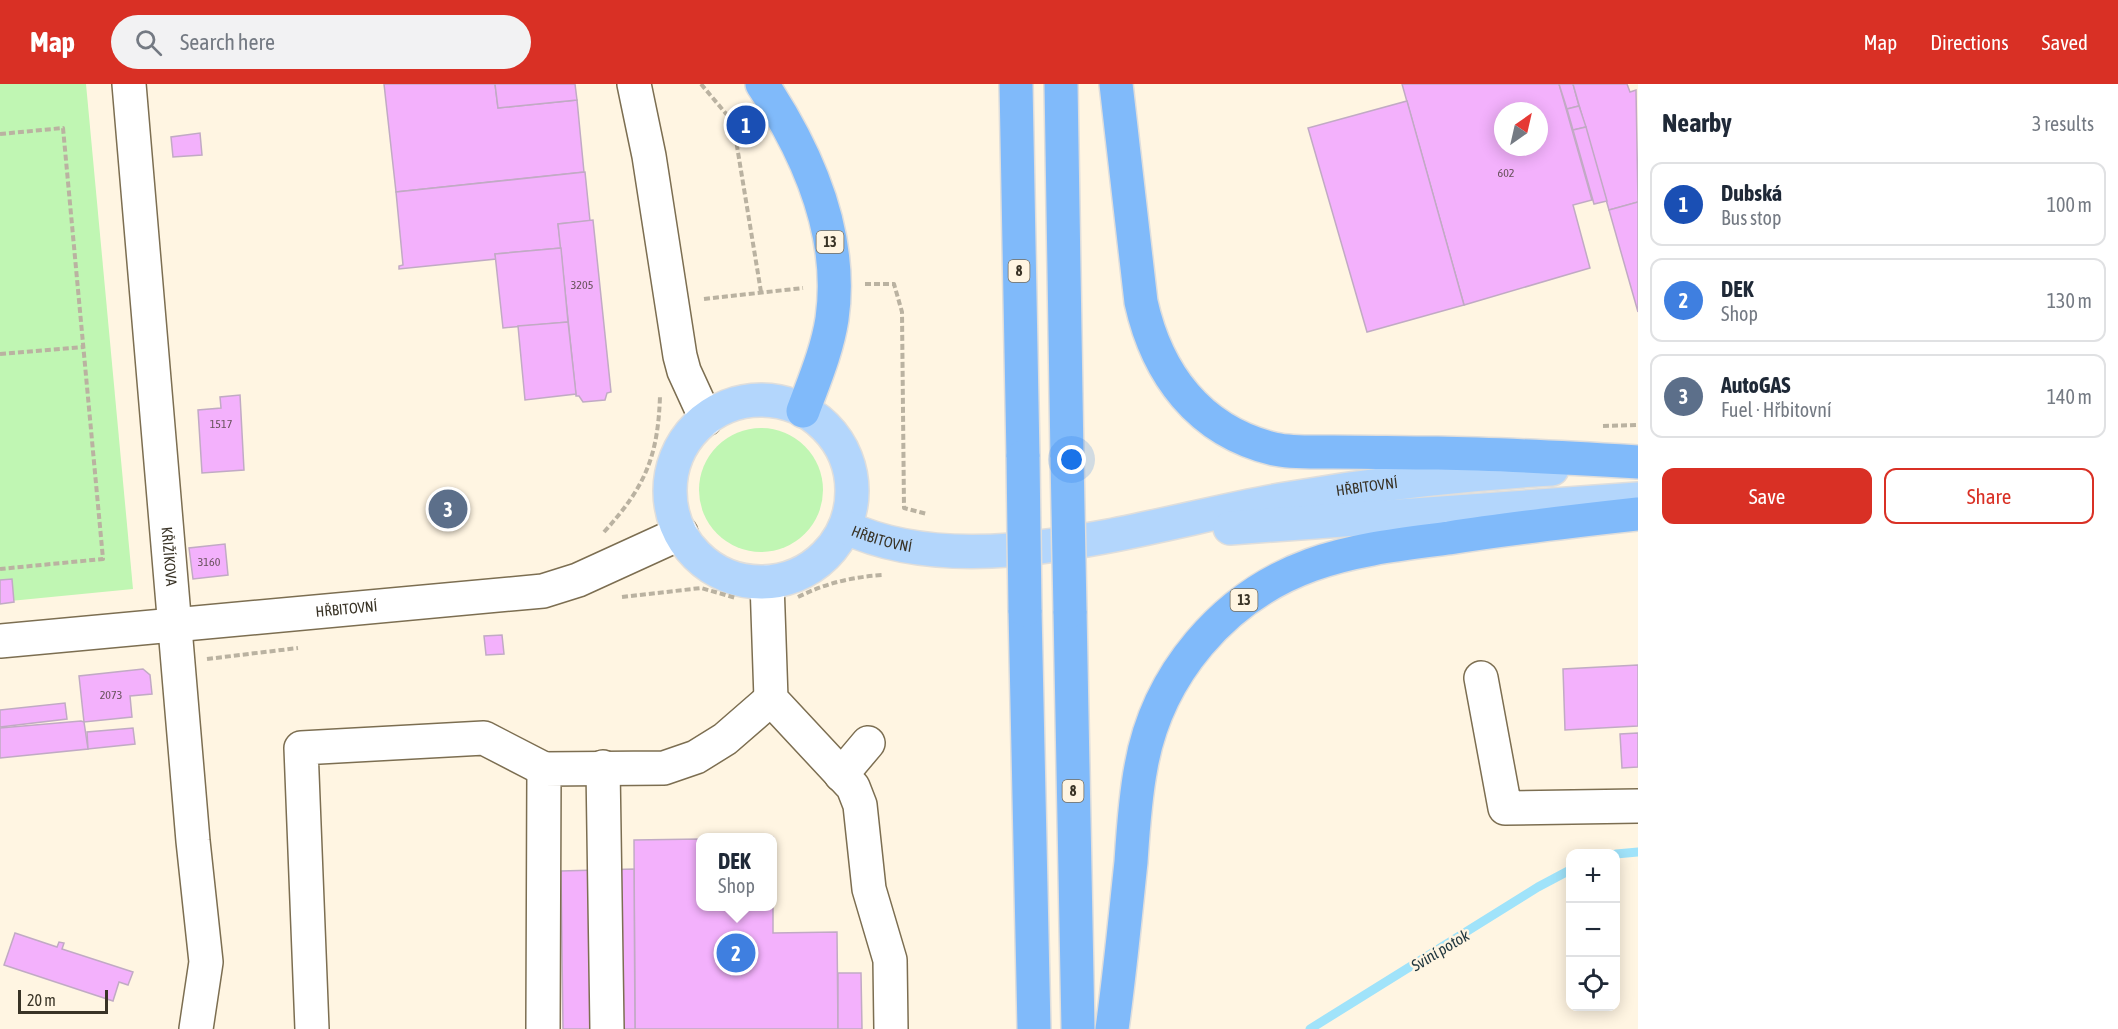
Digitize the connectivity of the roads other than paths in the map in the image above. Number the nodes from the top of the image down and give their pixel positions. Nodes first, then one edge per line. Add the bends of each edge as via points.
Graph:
1 (129, 84) edge
2 (634, 84) edge
3 (762, 84) edge
4 (1016, 84) edge
5 (1061, 84) edge
6 (1116, 84) edge
7 (803, 411) junction
8 (706, 419) junction
9 (1638, 464) edge
10 (1638, 499) edge
11 (1638, 514) edge
12 (845, 527) junction
13 (681, 534) junction
14 (1100, 537) junction
15 (768, 592) junction
16 (176, 626) junction
17 (0, 641) edge
18 (1481, 678) dead end
19 (771, 699) junction
20 (868, 742) dead end
21 (603, 767) junction
22 (544, 769) junction
23 (847, 781) junction
24 (1638, 806) edge
25 (196, 1029) edge
26 (312, 1029) edge
27 (543, 1029) edge
28 (607, 1029) edge
29 (891, 1029) edge
30 (1034, 1029) edge
31 (1078, 1029) edge
32 (1112, 1029) edge

1 - 16 street, KŘIŽÍKOVA
2 - 8 street via 684,371
3 - 7 highway, 13 via 802,151 818,189 829,234 834,284 832,319 825,352
4 - 30 highway, 8, bridge
5 - 31 highway, 8, bridge
6 - 9 highway via 1148,333 1174,382 1211,420 1227,431 1276,449 1511,454
7 - 8 main road, HŘBITOVNÍ via 778,402 750,401
7 - 12 main road, HŘBITOVNÍ via 834,437 849,467 852,495
8 - 13 main road, HŘBITOVNÍ via 686,440 673,471 671,503
9 - 14 main road, HŘBITOVNÍ via 1522,470 1356,489 1286,499
10 - 14 main road, HŘBITOVNÍ
11 - 32 highway, 13 via 1355,552 1279,579 1243,600 1217,622 1167,689 1141,766
12 - 14 main road, HŘBITOVNÍ via 903,546 967,552
12 - 15 main road, HŘBITOVNÍ via 813,567
13 - 15 main road, HŘBITOVNÍ via 713,568
13 - 16 street, HŘBITOVNÍ via 578,580 543,591
15 - 19 street
16 - 17 street, HŘBITOVNÍ
16 - 25 street, KŘIŽÍKOVA via 206,962
18 - 24 street via 1504,808
19 - 21 street via 696,757 664,768
19 - 23 street
20 - 23 street
21 - 22 street
21 - 28 street
22 - 26 street via 484,738 301,748
22 - 27 street
23 - 29 street via 860,805 868,889 890,960

